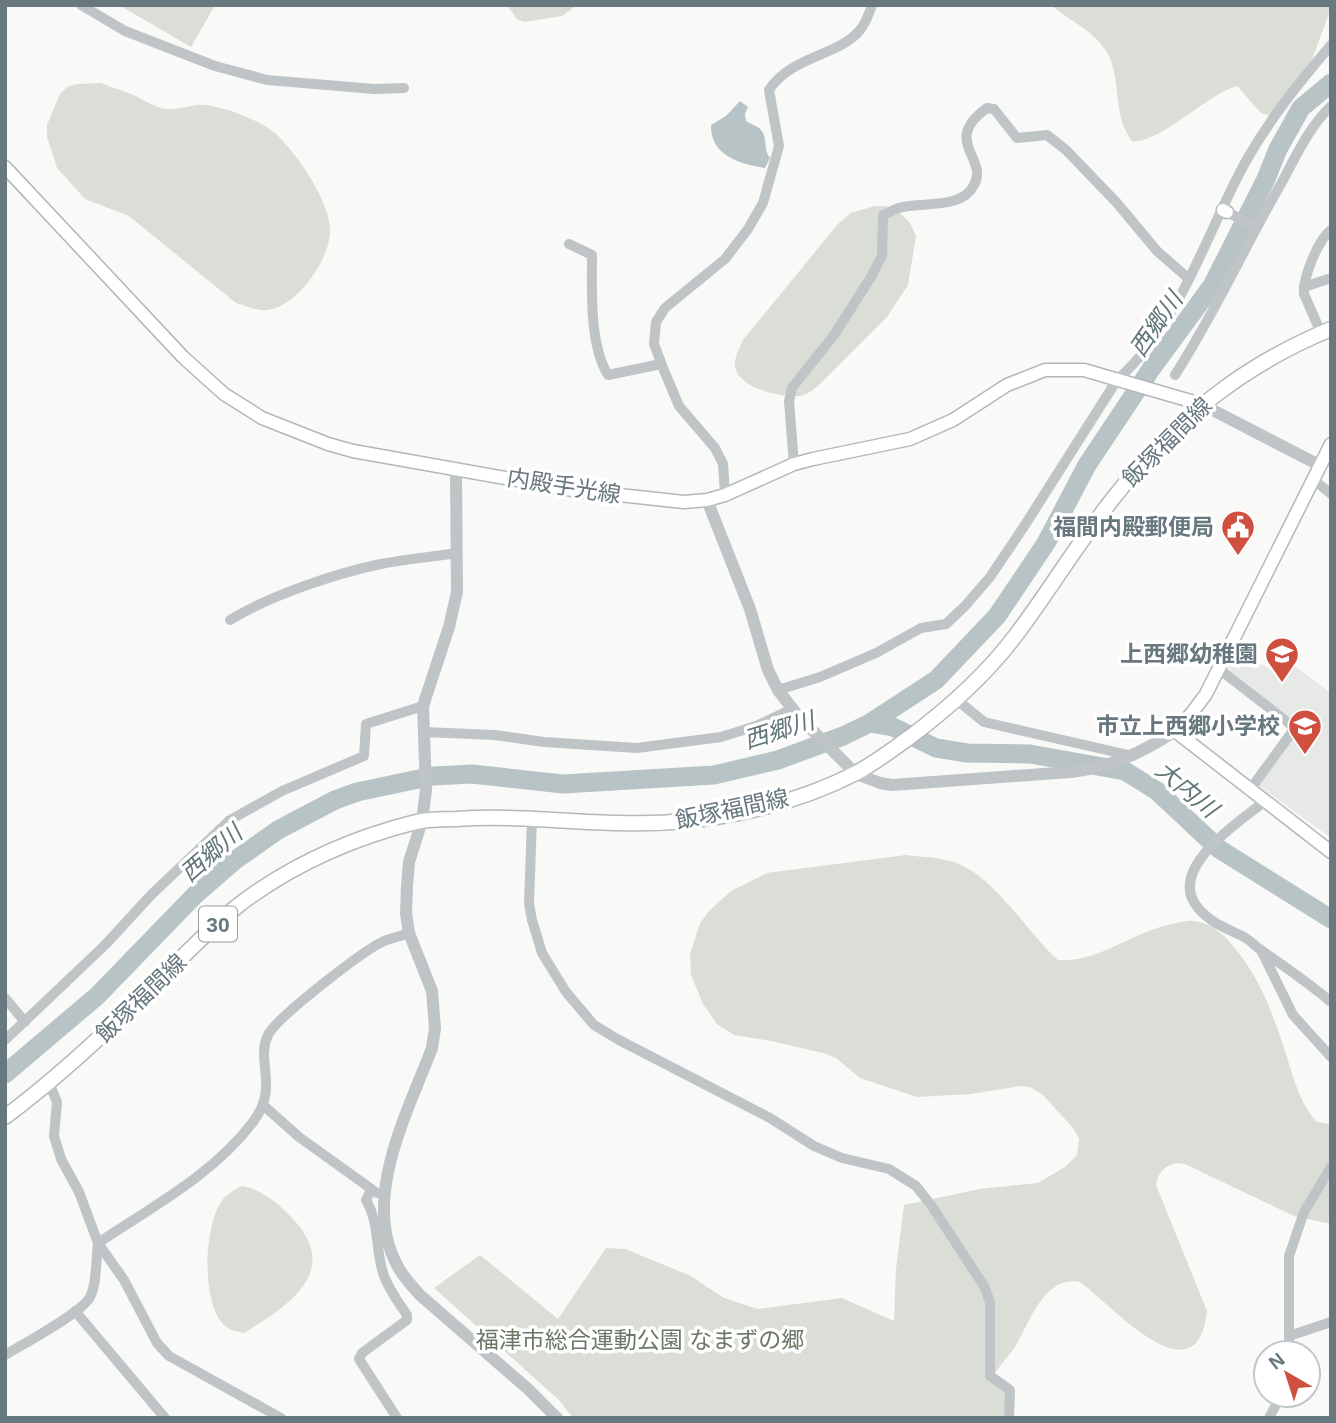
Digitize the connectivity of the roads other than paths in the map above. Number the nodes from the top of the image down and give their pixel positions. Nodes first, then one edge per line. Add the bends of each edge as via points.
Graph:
1 (81, 5) edge
2 (872, 5) edge
3 (1331, 46) edge
4 (404, 88) dead end
5 (1331, 106) edge
6 (5, 167) edge
7 (1225, 211) junction
8 (1254, 226) junction
9 (1331, 230) edge
10 (569, 244) dead end
11 (1331, 278) edge
12 (1189, 279) junction
13 (1304, 286) junction
14 (1326, 331) edge
15 (661, 364) junction
16 (1175, 375) dead end
17 (1119, 380) junction
18 (1201, 404) junction
19 (1331, 444) edge
20 (794, 464) junction
21 (1321, 466) junction
22 (456, 469) junction
23 (1314, 480) junction
24 (1331, 494) edge
25 (725, 495) junction
26 (708, 500) junction
27 (456, 553) junction
28 (230, 620) dead end
29 (1219, 669) junction
30 (778, 691) junction
31 (957, 699) junction
32 (423, 706) junction
33 (795, 712) junction
34 (1175, 731) junction
35 (425, 737) junction
36 (1133, 756) junction
37 (856, 774) junction
38 (1249, 791) junction
39 (1264, 802) junction
40 (532, 819) junction
41 (422, 821) junction
42 (1331, 852) edge
43 (409, 933) junction
44 (1262, 951) junction
45 (5, 998) edge
46 (1331, 1002) edge
47 (25, 1022) junction
48 (5, 1040) edge
49 (1331, 1058) edge
50 (49, 1083) junction
51 (263, 1105) junction
52 (5, 1117) edge
53 (1331, 1167) edge
54 (377, 1193) junction
55 (98, 1242) junction
56 (75, 1311) junction
57 (1331, 1322) edge
58 (1289, 1336) joint
59 (5, 1356) edge
60 (165, 1418) edge
61 (281, 1418) edge
62 (397, 1418) edge
63 (557, 1418) edge
64 (1009, 1418) edge

1 - 4 street via 125,31 215,66 267,80
2 - 15 street via 859,32 786,71 769,90 779,146 763,203 725,259 665,308 656,322 654,344
3 - 7 street via 1285,99 1246,162
5 - 8 street via 1313,127
6 - 22 main road, 内殿手光線 via 183,358 242,407 328,444
7 - 8 street
7 - 12 street
8 - 16 street via 1214,310
9 - 13 street via 1325,234
10 - 15 street via 592,255 596,336 608,375
11 - 13 street
12 - 17 street via 1159,332
12 - 20 street via 1157,251 1066,150 1047,135 1017,138 994,109 987,108 968,125 965,137 975,170 972,189 951,202 901,207 883,215 882,256 871,277 792,388
13 - 14 street
14 - 18 main road, 飯塚福間線 / 30 via 1267,359
15 - 25 street via 679,405 723,464
17 - 18 main road, 内殿手光線
17 - 20 main road, 内殿手光線 via 1084,370 1045,370 1007,385 953,420 910,439
17 - 30 street via 990,577 946,624 920,628 876,653
18 - 21 street
18 - 31 main road, 飯塚福間線 / 30 via 1121,488 1017,634
19 - 21 main road
20 - 25 main road, 内殿手光線
21 - 23 main road
22 - 26 main road, 内殿手光線 via 586,491 684,502
22 - 27 street
23 - 24 street
23 - 29 main road
25 - 26 main road, 内殿手光線
26 - 30 street
27 - 28 street via 345,574 256,604
27 - 32 street via 457,592
29 - 34 main road via 1206,694
29 - 38 street via 1295,728
30 - 33 street
31 - 36 street via 984,722
31 - 37 main road, 飯塚福間線 / 30
32 - 35 street
32 - 47 street via 366,724 364,756 282,791 230,820
33 - 35 street via 721,737 636,748 495,735
33 - 37 street
34 - 36 street
34 - 38 main road
35 - 41 street
36 - 37 street via 1095,769 905,785 880,783
37 - 40 main road, 飯塚福間線 / 30 via 772,805 706,819 621,824
38 - 39 main road
39 - 42 main road
39 - 44 street via 1221,834 1189,881 1198,908
40 - 41 main road, 飯塚福間線 / 30
40 - 64 street via 532,920 542,953 566,992 594,1025 619,1040 770,1118 814,1146 889,1169 916,1186 984,1286 990,1302 990,1376 1010,1390
41 - 43 street via 409,862
41 - 50 main road, 飯塚福間線 / 30 via 348,842 296,867 238,905
43 - 51 street via 371,949 281,1017 265,1047 267,1096
43 - 54 street via 432,991 435,1028 432,1048
44 - 46 street
44 - 49 street via 1293,1015
45 - 47 street
47 - 48 street
50 - 52 main road, 飯塚福間線 / 30
50 - 55 street via 57,1102 54,1136 61,1159
51 - 54 street
51 - 55 street via 238,1139 203,1172
53 - 58 street via 1304,1213 1289,1256
54 - 62 street via 366,1200 385,1279 407,1320 359,1359
54 - 63 street via 390,1248 406,1280
55 - 56 street via 93,1290
55 - 61 street via 169,1356
56 - 59 street
56 - 60 street
57 - 58 street

